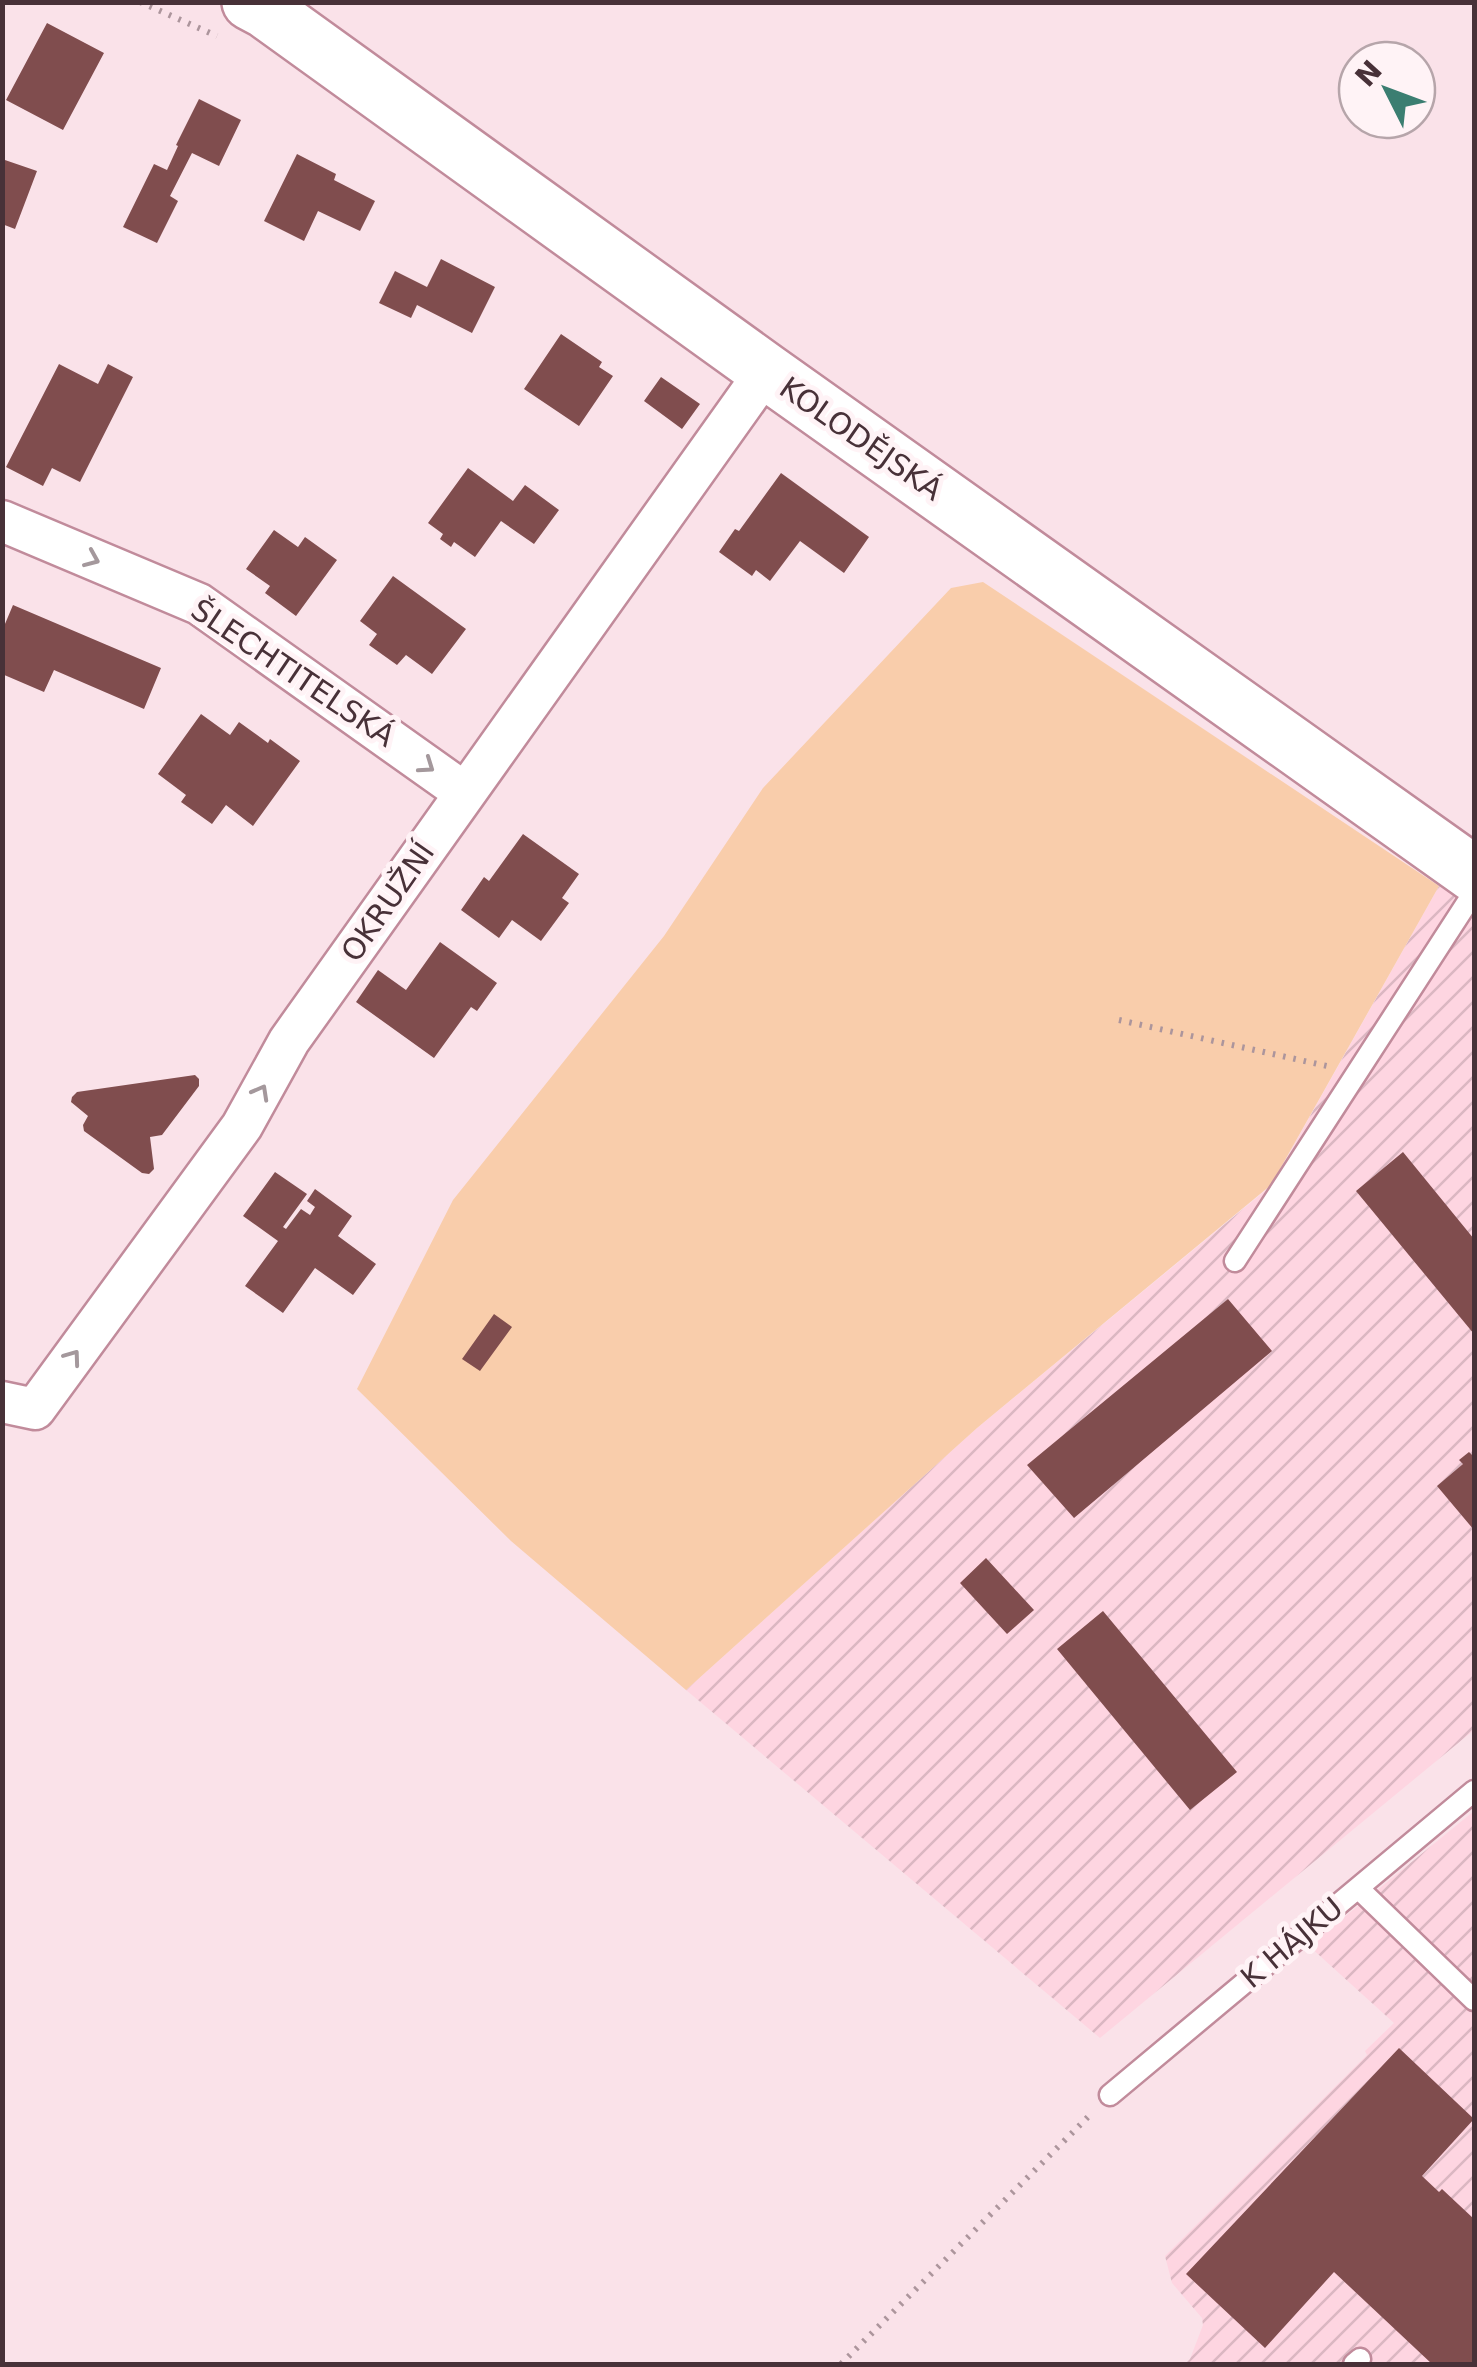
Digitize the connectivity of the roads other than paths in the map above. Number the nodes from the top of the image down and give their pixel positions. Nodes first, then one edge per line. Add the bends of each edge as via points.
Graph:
1 (250, 2) edge
2 (766, 371) junction
3 (2, 521) edge
4 (465, 793) junction
5 (1474, 874) edge
6 (1474, 892) edge
7 (1235, 1261) dead end
8 (2, 1402) edge
9 (1474, 1791) edge
10 (1358, 1888) junction
11 (1474, 2000) edge
12 (1110, 2095) road end

1 - 2 street, KOLODĚJSKÁ
2 - 4 street, OKRUŽNÍ
2 - 5 street, KOLODĚJSKÁ
3 -> 4 street, ŠLECHTITELSKÁ via 198,604
8 -> 4 street, OKRUŽNÍ via 35,1408 242,1126 289,1041
6 - 7 lane
9 - 10 lane, K HÁJKU
10 - 11 lane
10 - 12 lane, K HÁJKU

